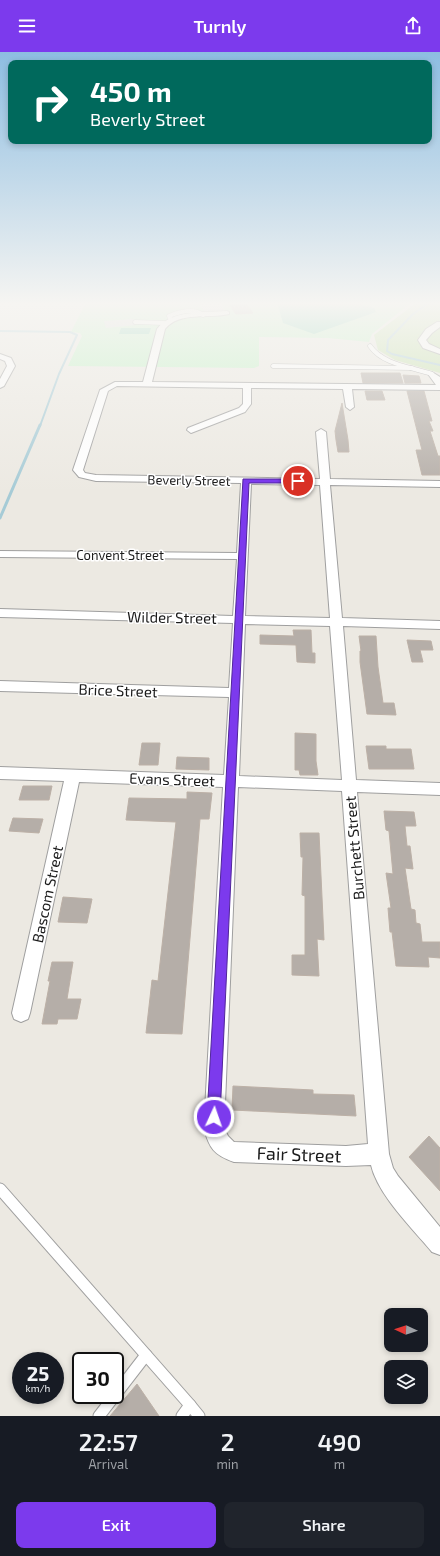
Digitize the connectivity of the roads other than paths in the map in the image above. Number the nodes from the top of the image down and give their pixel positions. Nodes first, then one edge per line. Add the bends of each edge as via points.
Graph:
1 (10, 366) edge
2 (152, 366) edge
3 (274, 366) dead end
4 (406, 366) edge
5 (412, 368) junction
6 (432, 374) joint
7 (147, 384) junction
8 (247, 385) junction
9 (0, 386) edge
10 (347, 386) junction
11 (440, 387) edge
12 (350, 407) dead end
13 (191, 430) dead end
14 (320, 432) dead end
15 (246, 481) junction
16 (325, 481) junction
17 (440, 484) edge
18 (0, 554) edge
19 (241, 556) junction
20 (0, 613) edge
21 (239, 619) junction
22 (336, 622) junction
23 (440, 625) edge
24 (0, 686) edge
25 (235, 693) junction
26 (0, 773) edge
27 (73, 775) junction
28 (230, 781) junction
29 (348, 785) junction
30 (440, 788) edge
31 (21, 1013) dead end
32 (379, 1154) junction
33 (0, 1189) edge
34 (440, 1244) edge
35 (146, 1355) junction
36 (190, 1405) junction
37 (99, 1416) edge
38 (182, 1416) edge
39 (199, 1416) edge

1 - 9 street
2 - 7 street
3 - 5 lane
4 - 5 lane
5 - 6 lane
6 - 11 street
7 - 8 street
7 - 15 street, Beverly Street via 111,385 104,390 79,466 78,470 82,475 103,478
8 - 10 street
8 - 13 street via 247,404 242,410
10 - 11 street
10 - 12 street
14 - 16 street, Burchett Street
15 - 16 street, Beverly Street
15 - 19 street
16 - 17 street, Beverly Street
16 - 22 street, Burchett Street
18 - 19 street, Convent Street
19 - 21 street
20 - 21 street, Wilder Street
21 - 22 street, Wilder Street
21 - 25 street
22 - 23 street, Wilder Street
22 - 29 street, Burchett Street
24 - 25 street, Brice Street
25 - 28 street
26 - 27 street, Evans Street
27 - 28 street, Evans Street
27 - 31 street, Bascom Street
28 - 29 street, Evans Street
28 - 32 street, Fair Street via 214,1117 214,1128 220,1145 234,1152 346,1156
29 - 30 street, Evans Street
29 - 32 street, Burchett Street
32 - 34 street, Burchett Street via 383,1171 390,1184
33 - 35 lane
35 - 36 lane
35 - 37 lane
36 - 38 lane
36 - 39 lane

